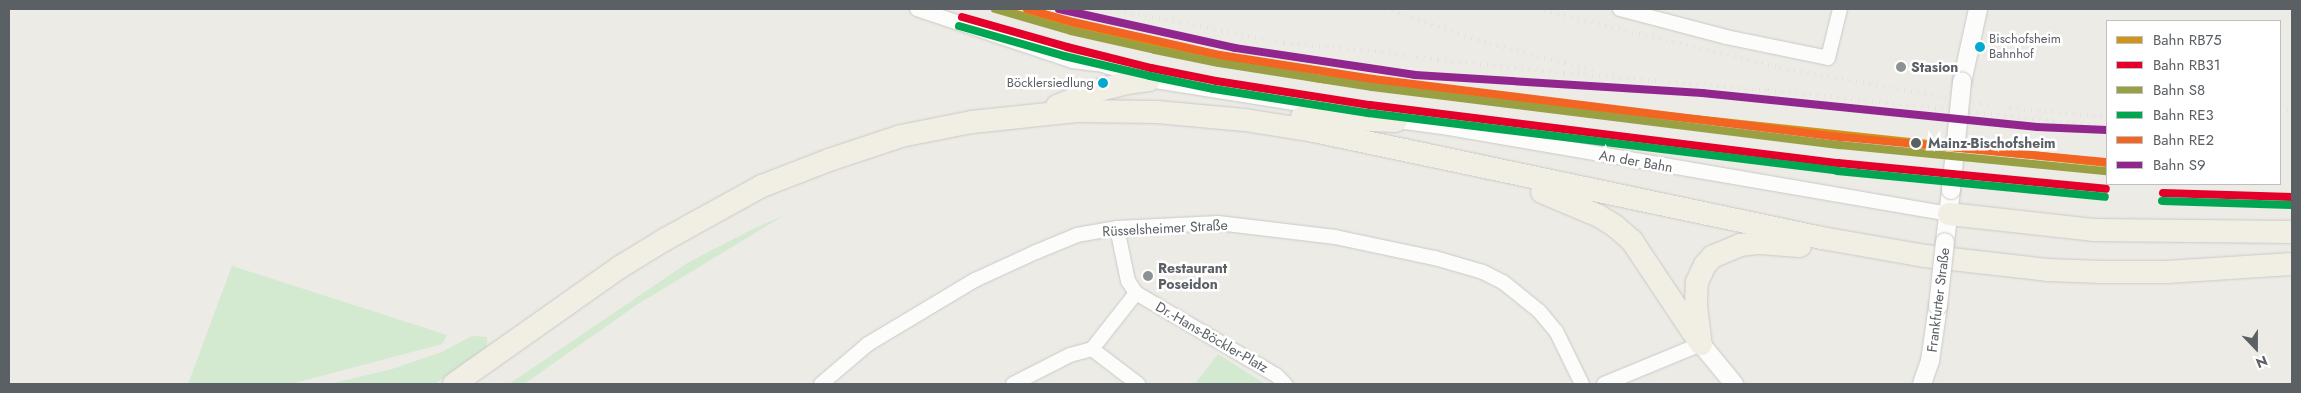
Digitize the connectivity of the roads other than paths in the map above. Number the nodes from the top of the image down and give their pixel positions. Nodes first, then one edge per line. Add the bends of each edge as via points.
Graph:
1 (917, 9) edge
2 (1620, 9) edge
3 (1840, 9) edge
4 (1978, 9) edge
5 (1148, 80) junction
6 (1038, 114) junction
7 (1245, 120) junction
8 (1396, 122) junction
9 (1542, 192) junction
10 (1949, 214) junction
11 (1117, 228) junction
12 (2292, 232) edge
13 (1800, 246) junction
14 (2292, 264) edge
15 (2292, 276) edge
16 (1136, 293) junction
17 (1701, 344) junction
18 (1092, 350) junction
19 (454, 384) edge
20 (481, 384) edge
21 (821, 384) edge
22 (1014, 384) edge
23 (1138, 384) edge
24 (1285, 384) edge
25 (1582, 384) edge
26 (1604, 384) edge
27 (1734, 384) edge
28 (1922, 384) edge

1 - 5 street, An der Bahn via 1072,61 1103,65
2 - 3 street via 1726,37 1828,58
4 - 10 street, Frankfurter Straße, bridge via 1962,82
5 - 6 highway via 1095,91
5 - 8 street, An der Bahn
6 - 7 highway via 1131,111
6 - 19 highway via 972,122 901,136 762,186 620,267
7 - 8 highway via 1302,117
7 - 14 highway via 1318,132 1822,238 1925,256 2047,270 2101,272 2167,272
8 - 10 street, An der Bahn via 1449,128
9 - 13 highway
9 - 17 highway via 1599,216 1632,240
9 - 20 highway via 1325,144 1228,128 1143,122 1089,123 967,134 848,164 729,217 628,277
10 - 12 highway via 2093,230
10 - 28 street, Frankfurter Straße, bridge via 1930,361
11 - 16 street via 1128,281
11 - 21 street, Rüsselsheimer Straße via 1077,235 975,280 868,344
11 - 25 street, Rüsselsheimer Straße via 1218,223 1335,237 1435,258 1483,272 1503,282 1539,311 1556,331
13 - 15 highway via 1977,277 2116,283
13 - 17 highway via 1747,244 1712,257 1697,282
16 - 18 street
16 - 24 street, Dr.-Hans-Böckler-Platz via 1276,374
17 - 26 street
17 - 27 street
18 - 22 street via 1070,355
18 - 23 street

